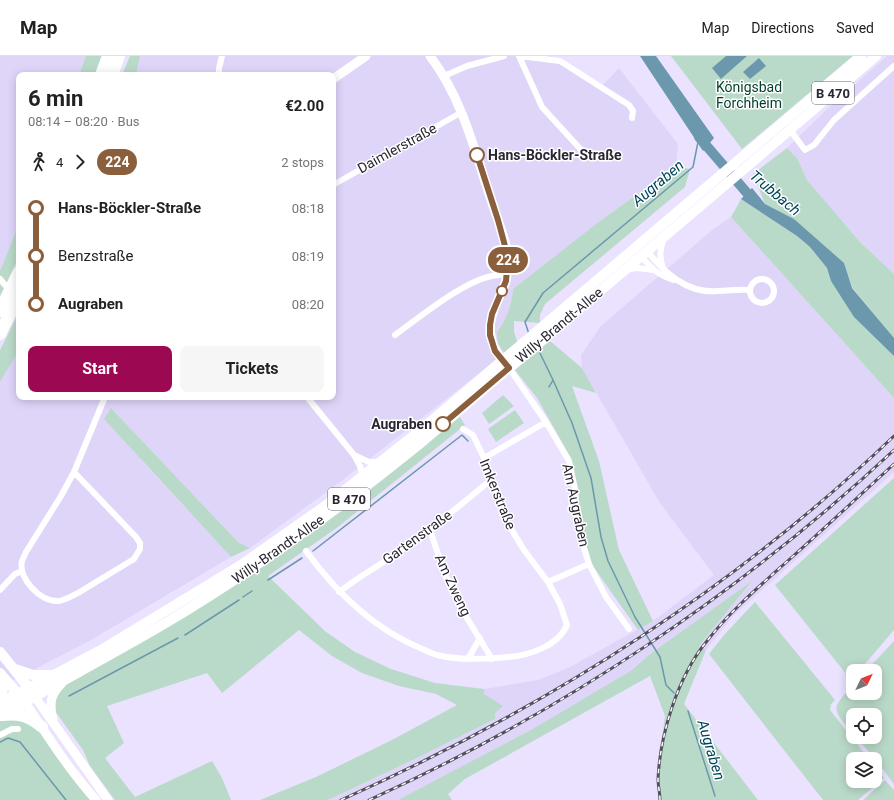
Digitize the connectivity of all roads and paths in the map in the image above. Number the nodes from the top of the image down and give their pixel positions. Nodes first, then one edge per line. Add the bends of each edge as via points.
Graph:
1 (108, 56) edge
2 (119, 56) edge
3 (222, 56) edge
4 (366, 56) edge
5 (430, 56) edge
6 (504, 56) edge
7 (519, 56) edge
8 (861, 56) edge
9 (876, 56) edge
10 (894, 66) edge
11 (102, 72) edge
12 (113, 72) edge
13 (219, 72) edge
14 (444, 76) junction
15 (336, 77) edge
16 (462, 112) junction
17 (632, 118) dead end
18 (787, 126) junction
19 (584, 153) dead end
20 (336, 183) edge
21 (716, 185) junction
22 (666, 236) junction
23 (641, 250) junction
24 (664, 269) junction
25 (653, 270) junction
26 (624, 271) junction
27 (507, 274) junction
28 (16, 278) edge
29 (0, 279) edge
30 (678, 281) junction
31 (749, 290) junction
32 (16, 291) edge
33 (16, 302) edge
34 (16, 307) edge
35 (0, 310) edge
36 (545, 331) junction
37 (1, 332) edge
38 (395, 335) dead end
39 (506, 364) junction
40 (104, 400) edge
41 (308, 400) edge
42 (546, 422) junction
43 (463, 429) dead end
44 (354, 455) junction
45 (484, 458) junction
46 (382, 461) junction
47 (74, 472) junction
48 (360, 478) junction
49 (492, 479) junction
50 (430, 530) junction
51 (306, 551) dead end
52 (589, 564) junction
53 (22, 571) junction
54 (548, 582) junction
55 (0, 590) edge
56 (339, 592) junction
57 (629, 629) dead end
58 (480, 638) junction
59 (0, 652) edge
60 (468, 658) junction
61 (492, 659) junction
62 (14, 668) junction
63 (55, 674) junction
64 (0, 675) edge
65 (64, 682) junction
66 (27, 695) junction
67 (0, 697) edge
68 (1, 712) edge
69 (55, 725) junction
70 (42, 727) junction
71 (18, 729) dead end
72 (0, 735) edge
73 (96, 800) edge
74 (108, 800) edge

1 - 11 highway
2 - 12 highway
3 - 13 street
4 - 15 main road
5 - 14 main road
6 - 14 street via 467,66
7 - 17 street via 560,62 629,105 633,111
7 - 19 street via 542,107
8 - 18 main road, B 470
9 - 18 main road, B 470
10 - 18 street via 834,120 810,148 805,150
14 - 16 main road
16 - 20 street, Daimlerstraße
16 - 27 main road via 505,241 508,257
18 - 21 main road, B 470 via 743,156
18 - 21 main road, B 470 via 750,164
21 - 22 main road, Willy-Brandt-Allee / B 470
21 - 23 main road, Willy-Brandt-Allee / B 470
22 - 23 main road, Willy-Brandt-Allee / B 470
22 - 24 street via 660,256
23 - 24 street
23 - 25 street
23 - 26 main road, Willy-Brandt-Allee / B 470
23 - 36 main road, Willy-Brandt-Allee / B 470
24 - 30 street
25 - 26 street via 632,268
25 - 30 street via 668,279
26 - 36 main road, Willy-Brandt-Allee / B 470
27 - 38 street via 475,282
27 - 39 main road via 490,325 495,351
28 - 35 highway
29 - 32 street
30 - 31 street via 694,288 713,291
31 - 31 street via 753,299 759,303 770,300 774,292 770,281 762,278 753,282
33 - 37 highway
34 - 35 main road
36 - 39 main road, Willy-Brandt-Allee / B 470
39 - 42 street, Am Augraben
39 - 46 main road, Willy-Brandt-Allee / B 470
39 - 65 main road, Willy-Brandt-Allee / B 470 via 378,478 229,583
40 - 47 street
41 - 44 street
42 - 45 street
42 - 52 street, Am Augraben via 569,461 576,489 578,528
43 - 45 street, Imkerstraße via 473,435
44 - 46 street via 369,462
44 - 48 street via 362,473
45 - 49 street, Imkerstraße
46 - 48 main road, Willy-Brandt-Allee / B 470
47 - 53 street via 26,552 22,561
47 - 53 street via 136,537 140,543 138,554 90,586 58,601 49,599 35,590 24,578
48 - 63 main road, Willy-Brandt-Allee / B 470 via 291,531 241,565 101,650
49 - 50 street, Gartenstraße
49 - 54 street, Imkerstraße via 507,522
50 - 56 street, Gartenstraße
50 - 58 street, Am Zweng via 444,572 459,605
51 - 56 street
52 - 54 street
52 - 57 street, Am Augraben via 606,597
53 - 55 street via 15,574
54 - 61 street, Imkerstraße via 568,625 564,632 548,645 532,652
56 - 60 street via 362,614 402,641 437,655
58 - 60 street
58 - 61 street, Am Zweng
59 - 62 main road
60 - 61 street
62 - 63 main road via 33,675
62 - 66 main road
63 - 66 main road, Willy-Brandt-Allee / B 470
64 - 66 main road
64 - 67 highway
65 - 66 main road, Willy-Brandt-Allee / B 470
65 - 69 main road via 51,698
66 - 68 highway
66 - 69 main road
66 - 70 main road
68 - 70 highway via 23,715
69 - 74 main road
70 - 73 main road
71 - 72 street

